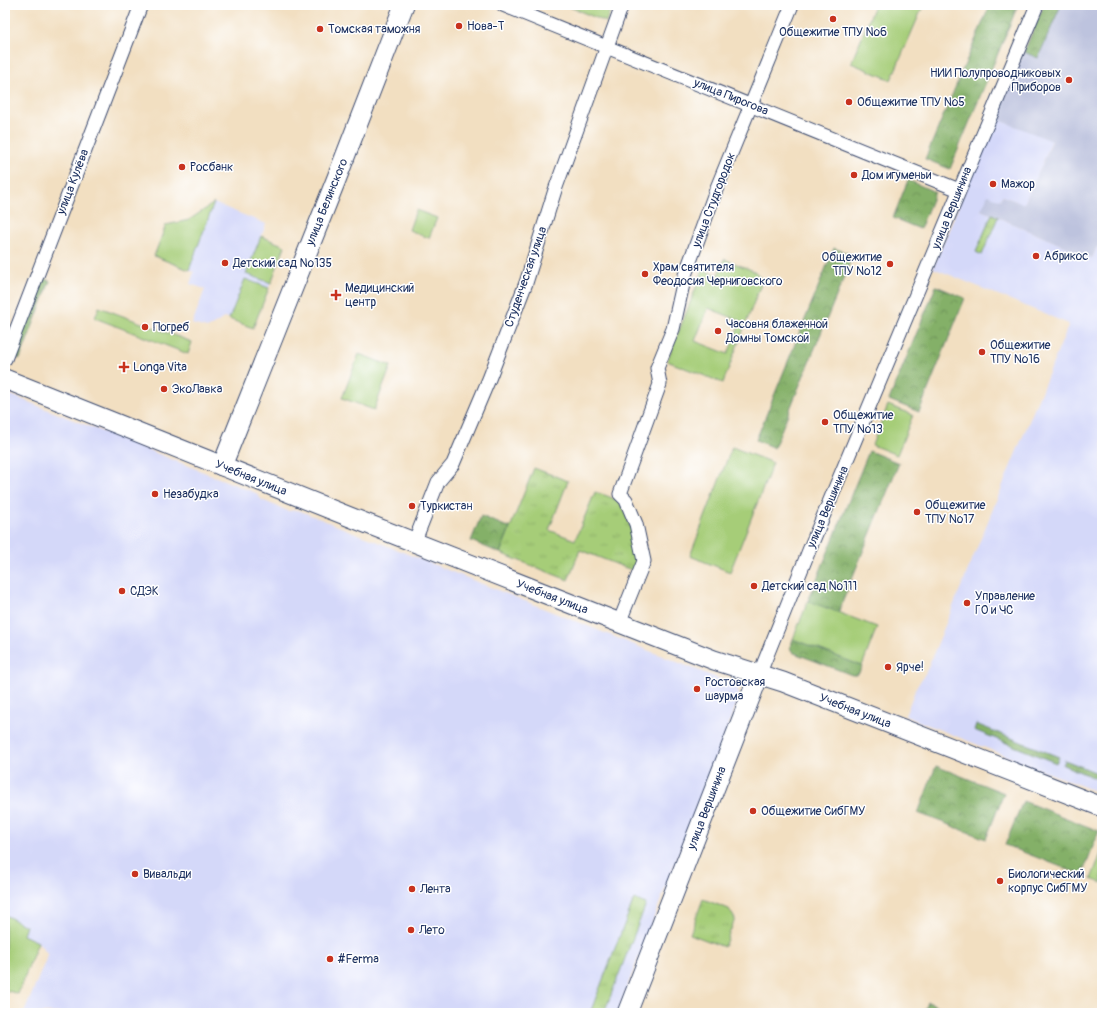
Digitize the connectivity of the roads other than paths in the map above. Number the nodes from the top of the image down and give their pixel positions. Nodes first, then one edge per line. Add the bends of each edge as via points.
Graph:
1 (141, 5) edge
2 (404, 5) edge
3 (503, 5) edge
4 (622, 5) edge
5 (792, 5) edge
6 (1037, 5) edge
7 (606, 46) junction
8 (751, 105) junction
9 (959, 190) junction
10 (5, 359) edge
11 (5, 379) edge
12 (222, 466) junction
13 (414, 543) junction
14 (619, 623) junction
15 (759, 675) junction
16 (1102, 807) edge
17 (626, 1013) edge

1 - 10 street, улица Кулёва
2 - 12 main road, улица Белинского
3 - 7 street, улица Пирогова
4 - 7 street, Студенческая улица
5 - 8 street, улица Студгородок
6 - 9 street, улица Вершинина
7 - 8 street, улица Пирогова
7 - 13 street, Студенческая улица via 512,320 453,464 438,482
8 - 9 street, улица Пирогова
8 - 14 street, улица Студгородок via 685,275 673,329 657,368 660,384 620,494 626,500 636,524 644,560
9 - 15 street, улица Вершинина
11 - 12 main road, Учебная улица
12 - 13 main road, Учебная улица
13 - 14 main road, Учебная улица
14 - 15 main road, Учебная улица
15 - 16 main road, Учебная улица via 783,682
15 - 17 main road, улица Вершинина

